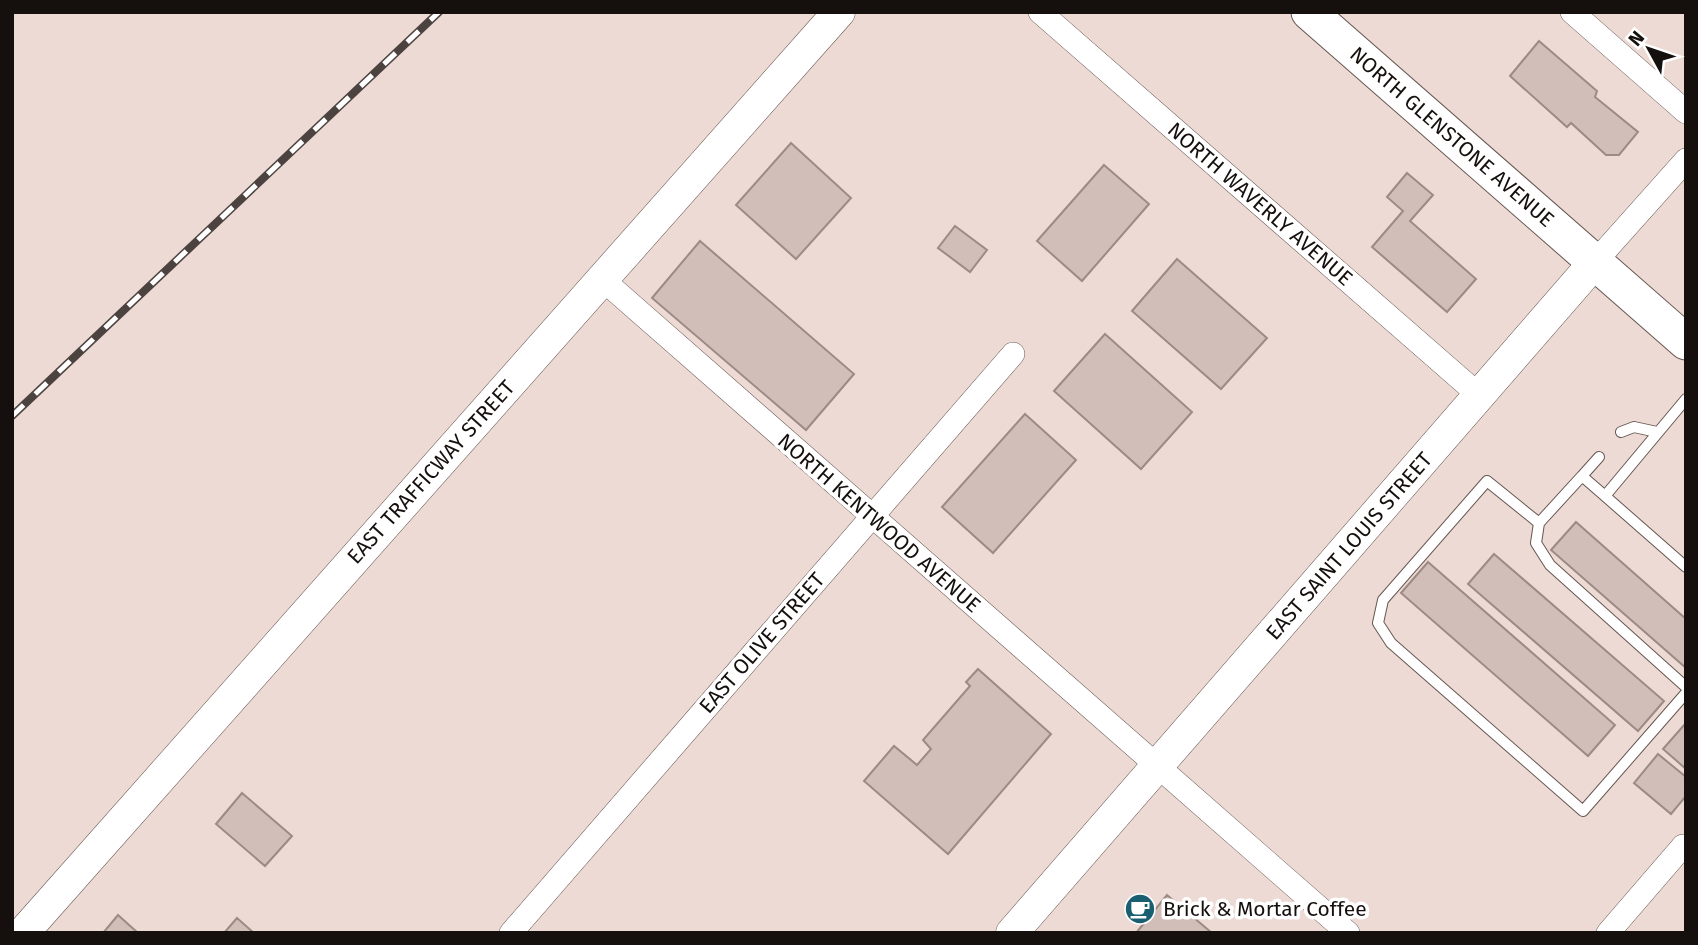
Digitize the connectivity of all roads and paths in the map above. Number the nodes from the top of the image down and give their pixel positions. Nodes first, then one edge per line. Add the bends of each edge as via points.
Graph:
1 (839, 12) edge
2 (1040, 12) edge
3 (1309, 12) edge
4 (1572, 12) edge
5 (1686, 112) edge
6 (1686, 160) edge
7 (1595, 262) junction
8 (602, 279) junction
9 (1686, 342) edge
10 (1013, 354) dead end
11 (1480, 396) junction
12 (1686, 399) edge
13 (1621, 432) dead end
14 (1657, 432) junction
15 (1599, 457) dead end
16 (1582, 476) junction
17 (1605, 496) junction
18 (872, 517) junction
19 (1539, 523) junction
20 (1686, 567) edge
21 (1686, 687) edge
22 (1686, 693) edge
23 (1157, 767) junction
24 (1682, 846) dead end
25 (23, 933) edge
26 (511, 933) edge
27 (1012, 933) edge
28 (1348, 933) edge
29 (1608, 933) edge

1 - 8 main road, EAST TRAFFICWAY STREET
2 - 11 street, NORTH WAVERLY AVENUE
3 - 7 main road, NORTH GLENSTONE AVENUE
4 - 5 street
6 - 7 street, EAST SAINT LOUIS STREET
7 - 9 main road, NORTH GLENSTONE AVENUE
7 - 11 main road, EAST SAINT LOUIS STREET
8 - 18 street, NORTH KENTWOOD AVENUE
8 - 25 main road, EAST TRAFFICWAY STREET
10 - 18 street, EAST OLIVE STREET
11 - 23 main road, EAST SAINT LOUIS STREET
12 - 14 lane
13 - 14 lane via 1634,427
14 - 17 lane
15 - 16 lane
16 - 17 lane
16 - 19 lane
17 - 20 lane
18 - 23 street, NORTH KENTWOOD AVENUE
18 - 26 street, EAST OLIVE STREET
19 - 21 lane via 1536,543 1550,565
19 - 22 lane via 1487,481 1383,600 1378,623 1391,643 1583,811
23 - 27 main road, EAST SAINT LOUIS STREET
23 - 28 street, NORTH KENTWOOD AVENUE
24 - 29 street

